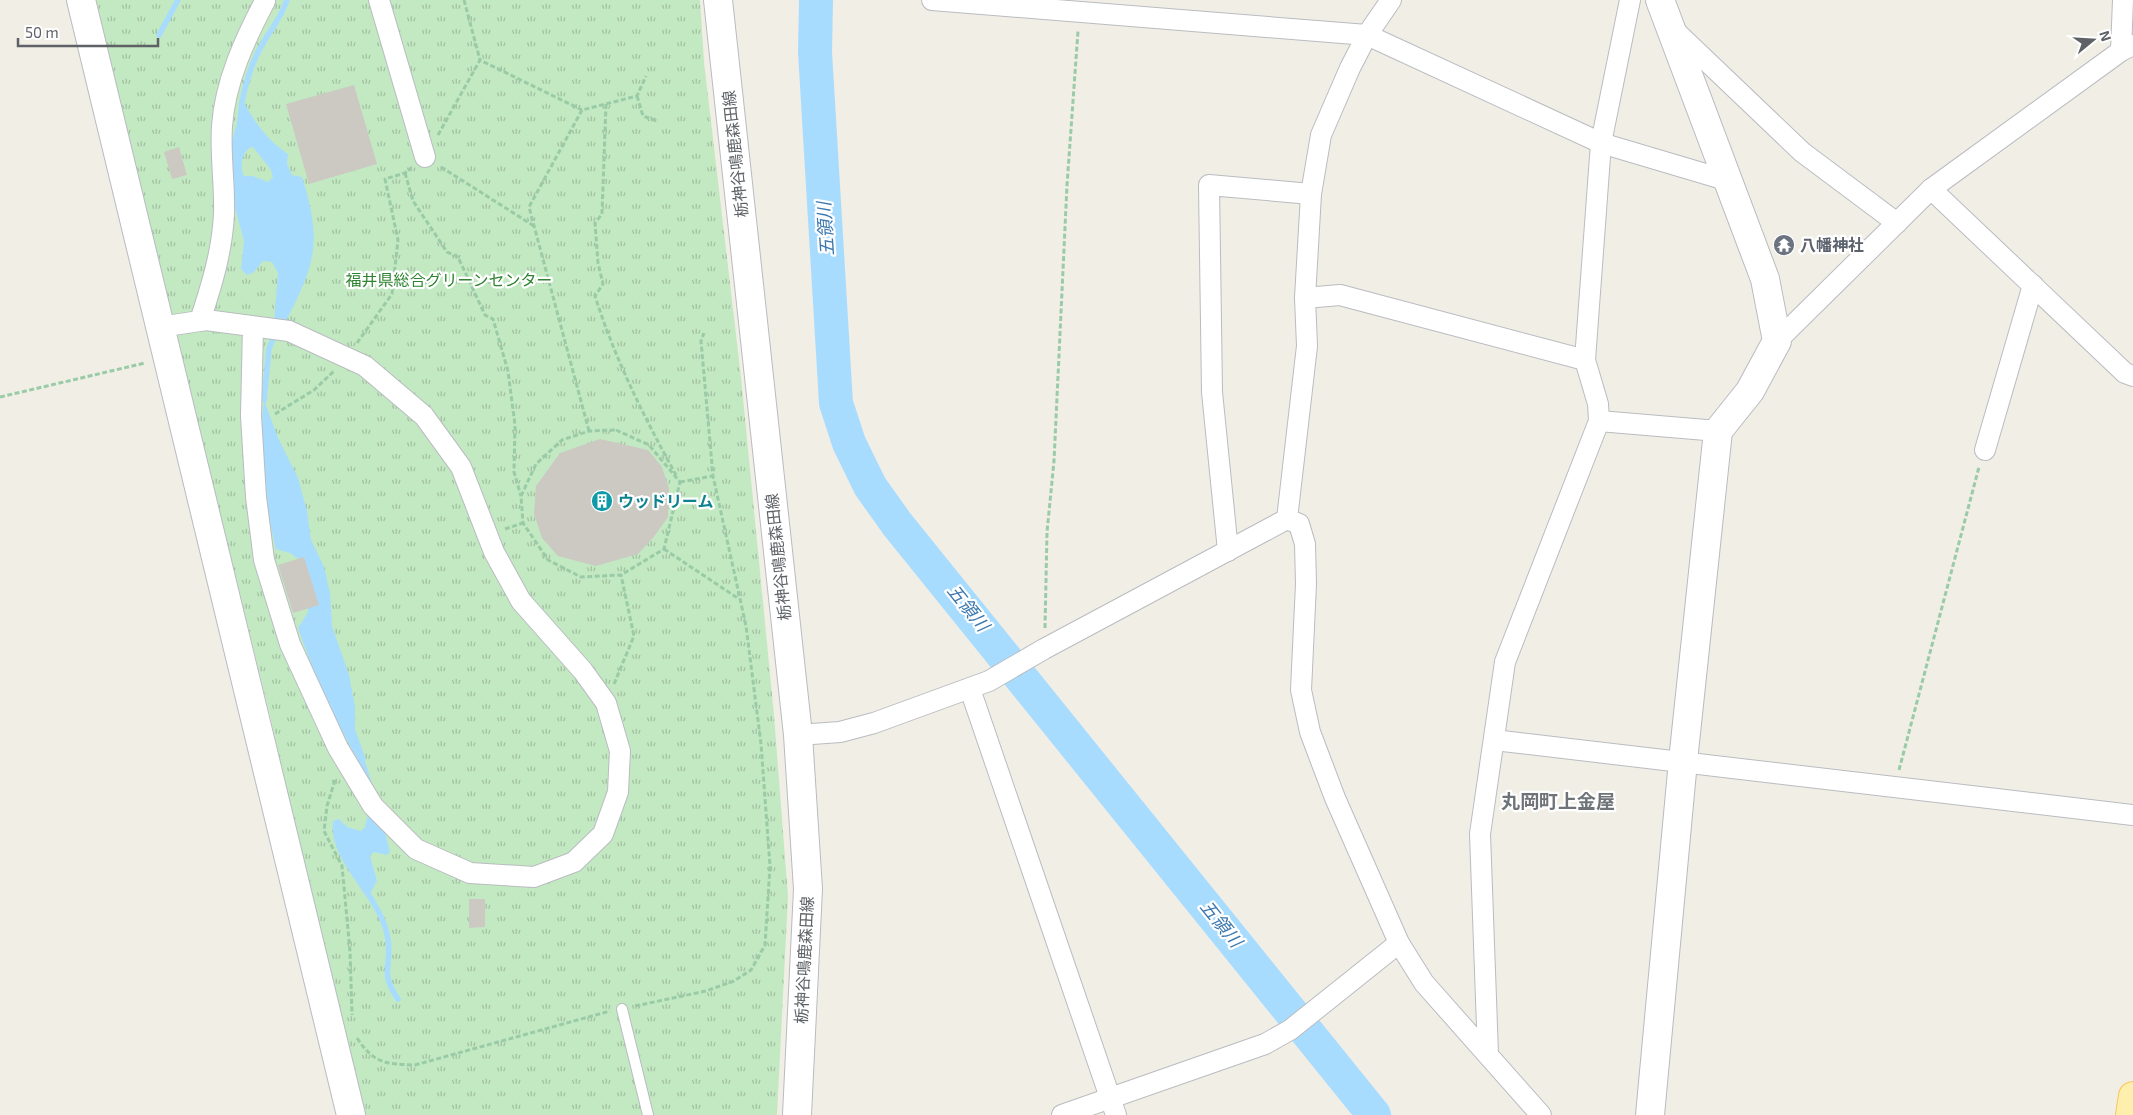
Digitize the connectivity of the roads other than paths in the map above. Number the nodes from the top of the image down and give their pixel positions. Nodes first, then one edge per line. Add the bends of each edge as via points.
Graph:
1 (81, 0) edge
2 (269, 0) edge
3 (379, 0) edge
4 (718, 0) edge
5 (932, 0) edge
6 (1391, 0) edge
7 (1630, 0) edge
8 (1660, 0) edge
9 (2123, 0) edge
10 (1080, 6) edge
11 (1670, 26) junction
12 (1367, 35) junction
13 (2127, 48) edge
14 (1601, 143) junction
15 (426, 157) road end
16 (1729, 181) junction
17 (1931, 189) junction
18 (1311, 194) junction
19 (1897, 223) junction
20 (2033, 285) junction
21 (1305, 298) junction
22 (200, 321) junction
23 (253, 326) junction
24 (160, 327) junction
25 (1777, 341) junction
26 (1585, 360) junction
27 (2133, 376) edge
28 (1599, 421) junction
29 (1718, 431) junction
30 (1982, 457) road end
31 (1287, 519) junction
32 (1228, 551) junction
33 (970, 688) junction
34 (798, 735) junction
35 (1494, 740) junction
36 (1683, 761) junction
37 (2133, 815) edge
38 (1400, 943) junction
39 (622, 1009) dead end
40 (1488, 1054) junction
41 (2133, 1096) edge
42 (1113, 1107) edge
43 (351, 1115) edge
44 (648, 1115) edge
45 (796, 1115) edge
46 (1062, 1115) edge
47 (1541, 1115) edge
48 (1650, 1115) edge
49 (2130, 1115) edge

1 - 24 street
2 - 22 street via 247,34 229,86 222,126 224,213 218,268
3 - 15 street
4 - 34 street, 栃神谷鳴鹿森田線
5 - 10 street
6 - 12 street
7 - 14 street
8 - 11 street
9 - 13 street
10 - 12 street
11 - 16 street
11 - 19 street via 1802,152
12 - 14 street
12 - 18 street via 1332,104 1321,135
13 - 17 street
14 - 16 street
14 - 26 street
16 - 25 street via 1766,279
17 - 19 street
17 - 20 street
18 - 21 street
18 - 32 street via 1210,185 1212,392
19 - 25 street
20 - 27 street via 2125,373
20 - 30 street
21 - 26 street via 1340,294
21 - 31 street via 1307,346
22 - 23 street
22 - 24 street
23 - 23 street via 251,416 264,560 290,644 338,748 373,806 416,849 470,873 534,877 574,862 603,834 618,792 620,751 606,703 583,671 522,601 494,552 461,467 424,416 365,366 289,331
24 - 43 street
25 - 29 street via 1750,391
26 - 28 street via 1598,404
28 - 29 street
28 - 35 street via 1505,662
29 - 36 street
31 - 32 street
31 - 38 street via 1299,524 1305,544 1301,690 1310,732 1335,798
32 - 33 street via 1044,649 1000,676
33 - 34 street via 874,723 840,732
33 - 42 street
34 - 45 street, 栃神谷鳴鹿森田線 via 808,889
35 - 36 street
35 - 40 street via 1480,834
36 - 37 street
36 - 48 street
38 - 40 street via 1424,983
38 - 42 street via 1290,1030 1265,1044
39 - 44 lane
40 - 47 street
41 - 49 main road
42 - 46 street

